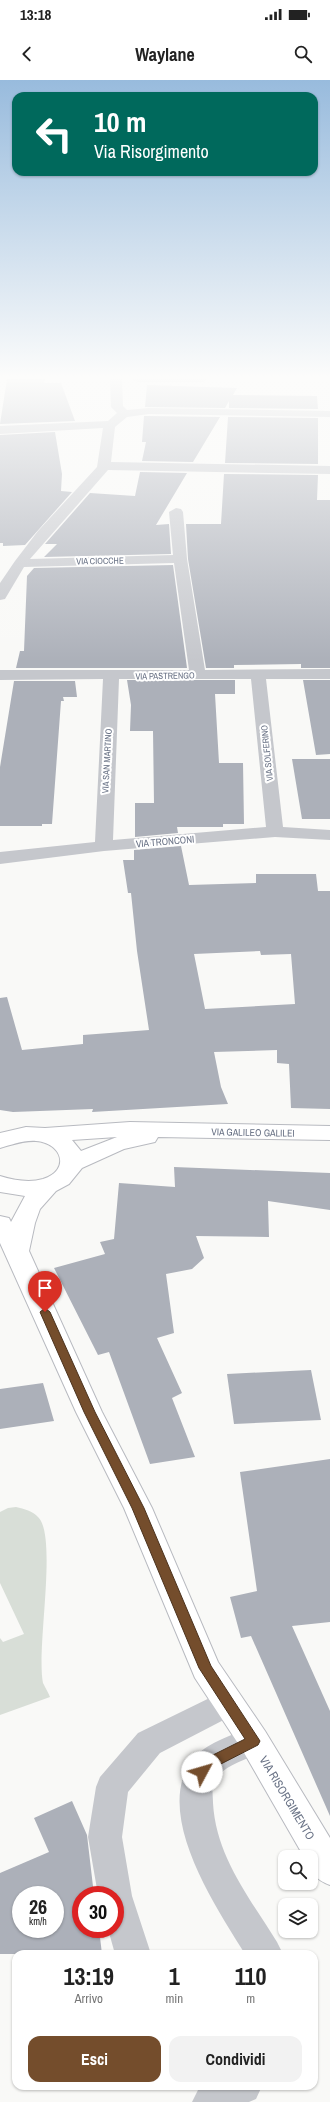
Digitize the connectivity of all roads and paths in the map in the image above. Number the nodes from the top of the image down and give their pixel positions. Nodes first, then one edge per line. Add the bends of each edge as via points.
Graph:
1 (99, 473) edge
2 (287, 473) edge
3 (296, 482) dead end
4 (176, 512) dead end
5 (180, 559) junction
6 (20, 563) junction
7 (0, 596) edge
8 (258, 674) junction
9 (330, 674) edge
10 (198, 675) junction
11 (0, 676) edge
12 (111, 676) junction
13 (275, 832) junction
14 (330, 835) edge
15 (104, 846) junction
16 (0, 858) edge
17 (176, 1131) junction
18 (330, 1133) edge
19 (6, 1135) edge
20 (44, 1135) junction
21 (72, 1163) junction
22 (0, 1184) edge
23 (47, 1186) junction
24 (0, 1224) edge
25 (17, 1251) junction
26 (228, 1702) junction
27 (254, 1741) junction
28 (330, 1869) edge
29 (113, 1886) edge
30 (124, 1925) edge
31 (132, 1950) edge
32 (263, 1950) edge

1 - 6 street via 58,516
2 - 3 street via 288,480
4 - 5 street
5 - 6 street, VIA CIOCCHE
5 - 10 street
6 - 7 street
8 - 9 street, VIA PASTRENGO
8 - 10 street, VIA PASTRENGO
8 - 13 street, VIA SOLFERINO
10 - 12 street, VIA PASTRENGO
11 - 12 street, VIA PASTRENGO
12 - 15 street, VIA SAN MARTINO
13 - 14 street, VIA TRONCONI
13 - 15 street, VIA TRONCONI
15 - 16 street, VIA TRONCONI
17 - 18 street, VIA GALILEO GALILEI
17 - 20 street, VIA GALILEO GALILEI via 108,1129
17 - 21 street, VIA GALILEO GALILEI via 117,1144
19 - 20 street
20 - 21 street via 66,1145 72,1154
21 - 23 street via 60,1180
22 - 23 street via 21,1189
23 - 25 street via 25,1214
24 - 25 street, VIA RISORGIMENTO
25 - 26 street, VIA RISORGIMENTO via 89,1412 138,1508 206,1668
26 - 27 street, VIA RISORGIMENTO
26 - 29 street via 149,1743 112,1787 105,1837
27 - 28 street, VIA RISORGIMENTO
27 - 32 street via 210,1763 202,1772 196,1786 197,1806 205,1843 219,1878
30 - 31 street

